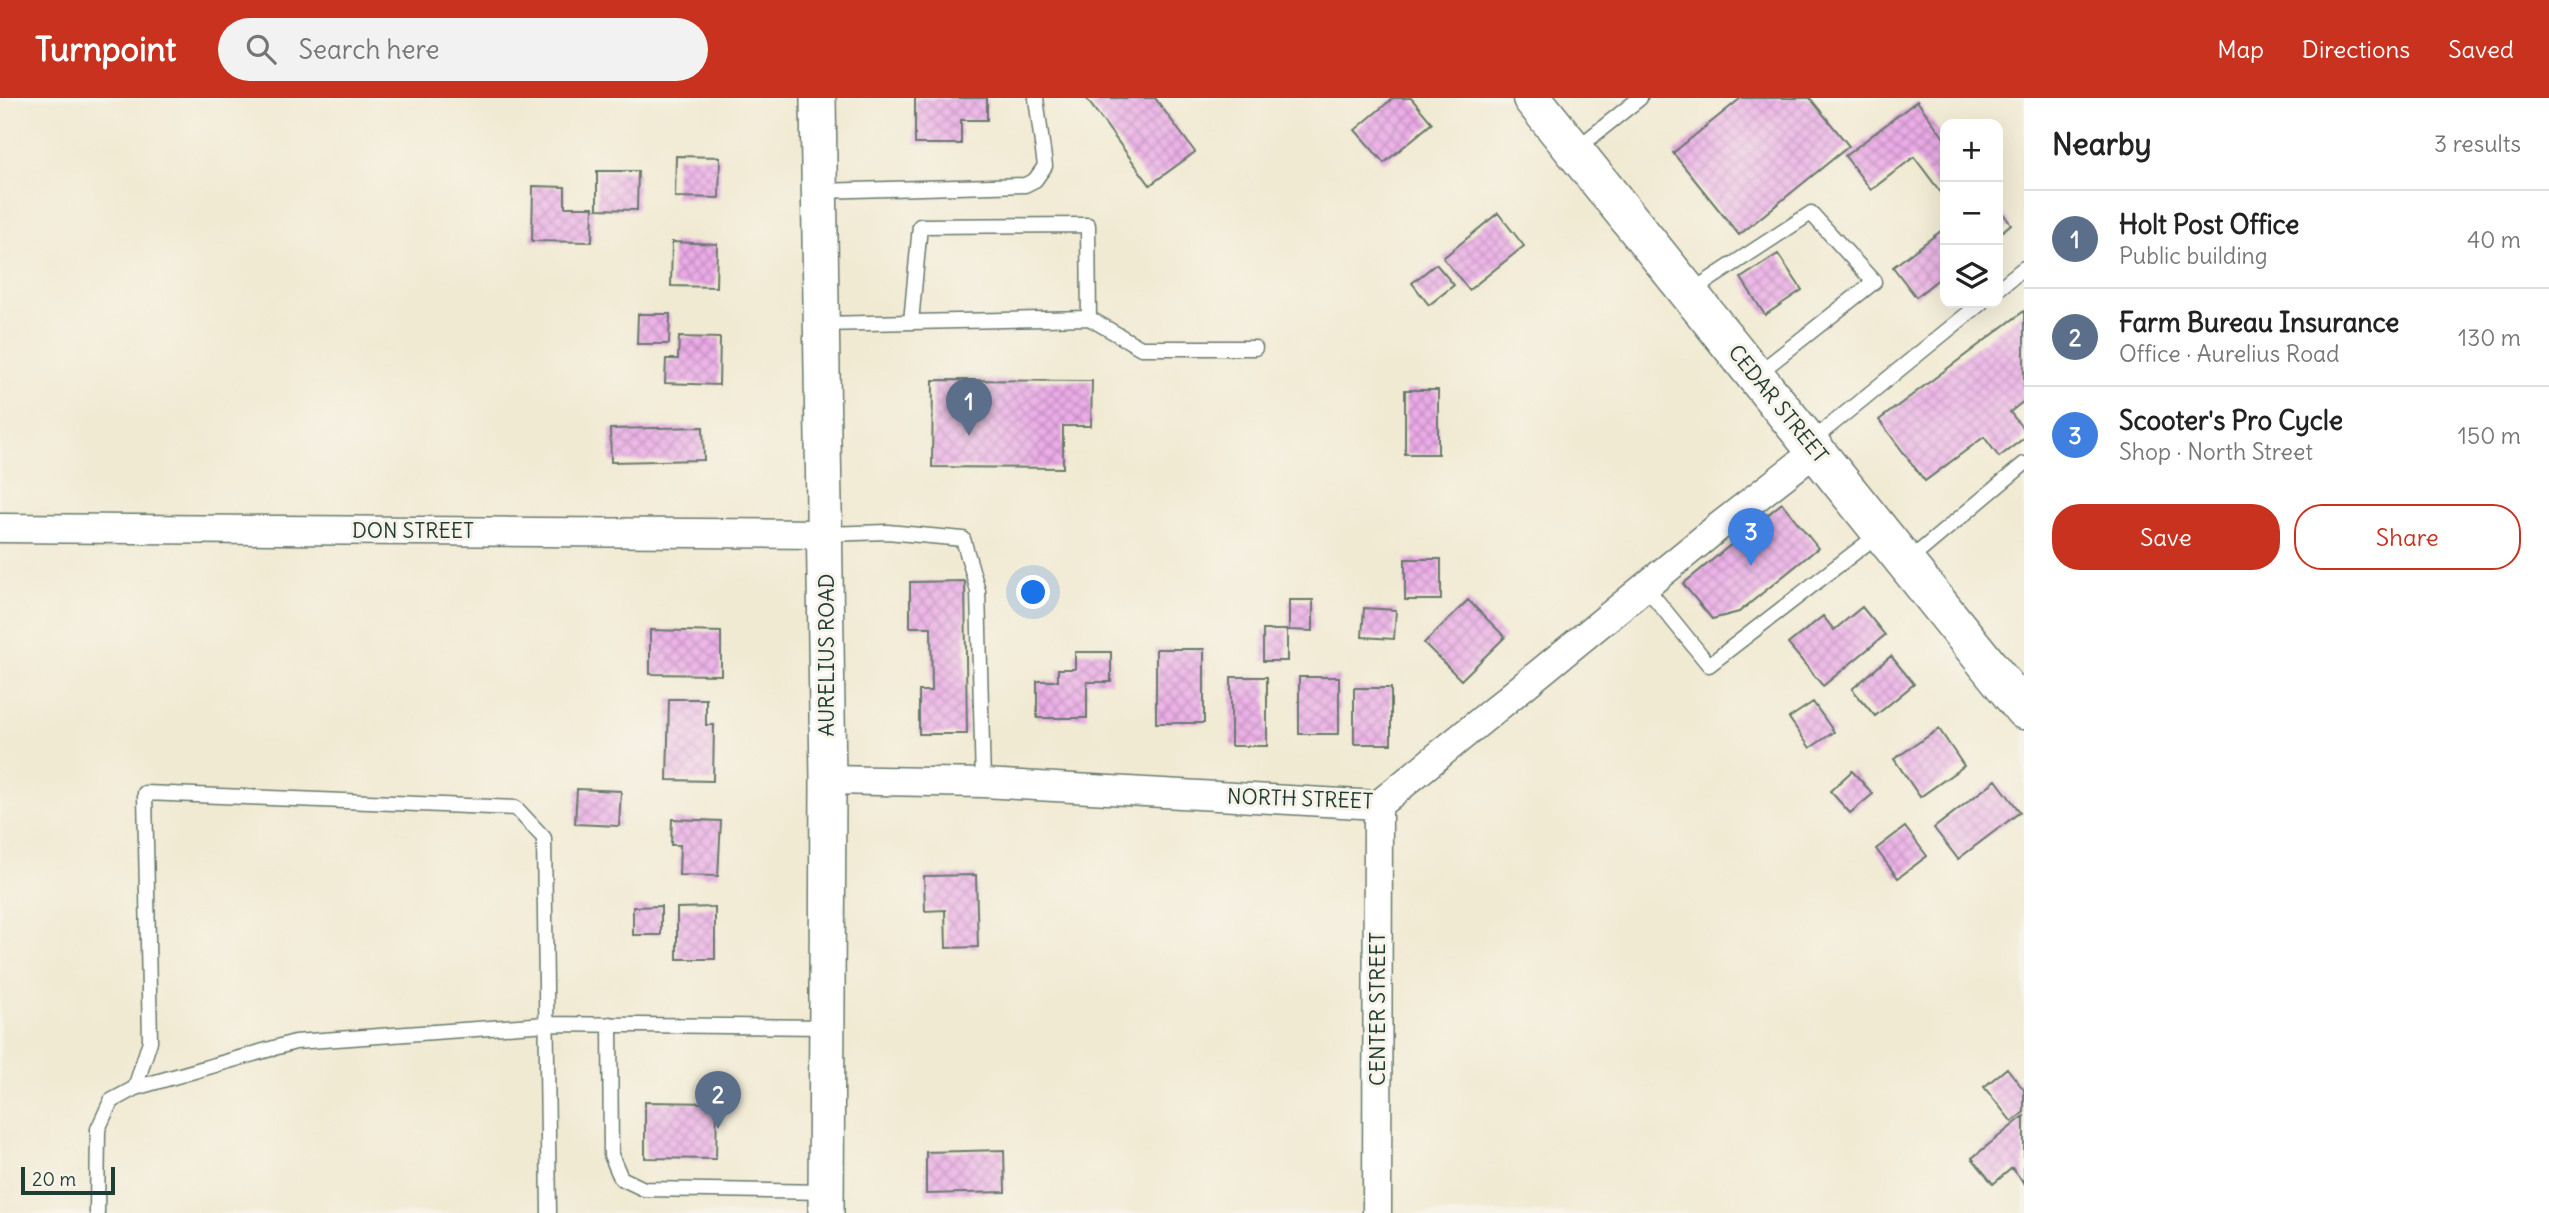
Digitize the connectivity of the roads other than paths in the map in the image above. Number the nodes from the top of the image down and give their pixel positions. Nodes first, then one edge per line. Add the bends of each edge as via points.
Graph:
1 (818, 98) edge
2 (1035, 98) edge
3 (1532, 98) edge
4 (1640, 98) edge
5 (1574, 151) junction
6 (819, 191) junction
7 (2024, 268) edge
8 (2003, 285) edge
9 (1689, 293) junction
10 (1975, 308) edge
11 (1089, 318) junction
12 (911, 322) junction
13 (822, 324) junction
14 (1255, 348) dead end
15 (1755, 376) junction
16 (1813, 447) junction
17 (2024, 464) edge
18 (0, 528) edge
19 (1881, 532) junction
20 (826, 534) junction
21 (1906, 564) junction
22 (1645, 586) junction
23 (2024, 710) edge
24 (828, 780) junction
25 (983, 783) junction
26 (1378, 806) junction
27 (547, 1024) junction
28 (610, 1024) junction
29 (826, 1027) junction
30 (135, 1088) junction
31 (826, 1202) edge
32 (97, 1213) edge
33 (549, 1213) edge
34 (1377, 1213) edge

1 - 6 street, AURELIUS ROAD
2 - 6 lane via 1045,166 1025,185
3 - 5 main road, CEDAR STREET
4 - 5 lane
5 - 9 main road, CEDAR STREET
6 - 13 street, AURELIUS ROAD
7 - 8 lane
9 - 15 main road, CEDAR STREET
9 - 15 lane via 1811,213 1874,282
10 - 16 lane
11 - 12 lane
11 - 12 lane via 1088,225 920,226
11 - 14 lane via 1141,348
12 - 13 lane
13 - 20 street, AURELIUS ROAD
15 - 16 main road, CEDAR STREET
16 - 19 main road, CEDAR STREET
16 - 22 street, NORTH STREET
17 - 21 lane
18 - 20 street, DON STREET
19 - 21 main road, CEDAR STREET
19 - 22 lane via 1709,664
20 - 24 street, AURELIUS ROAD
20 - 25 lane via 887,532 963,539 978,591
21 - 23 main road, CEDAR STREET
22 - 26 street, NORTH STREET
24 - 25 street, NORTH STREET
24 - 29 street, AURELIUS ROAD
25 - 26 street, NORTH STREET
26 - 34 street, CENTER STREET
27 - 28 lane
27 - 30 lane via 295,1042
27 - 30 lane via 544,838 516,808 145,793 150,1041
27 - 33 lane
28 - 29 lane
28 - 31 lane via 611,1155 621,1178 644,1189
29 - 31 street, AURELIUS ROAD
30 - 32 lane via 111,1101 98,1129

